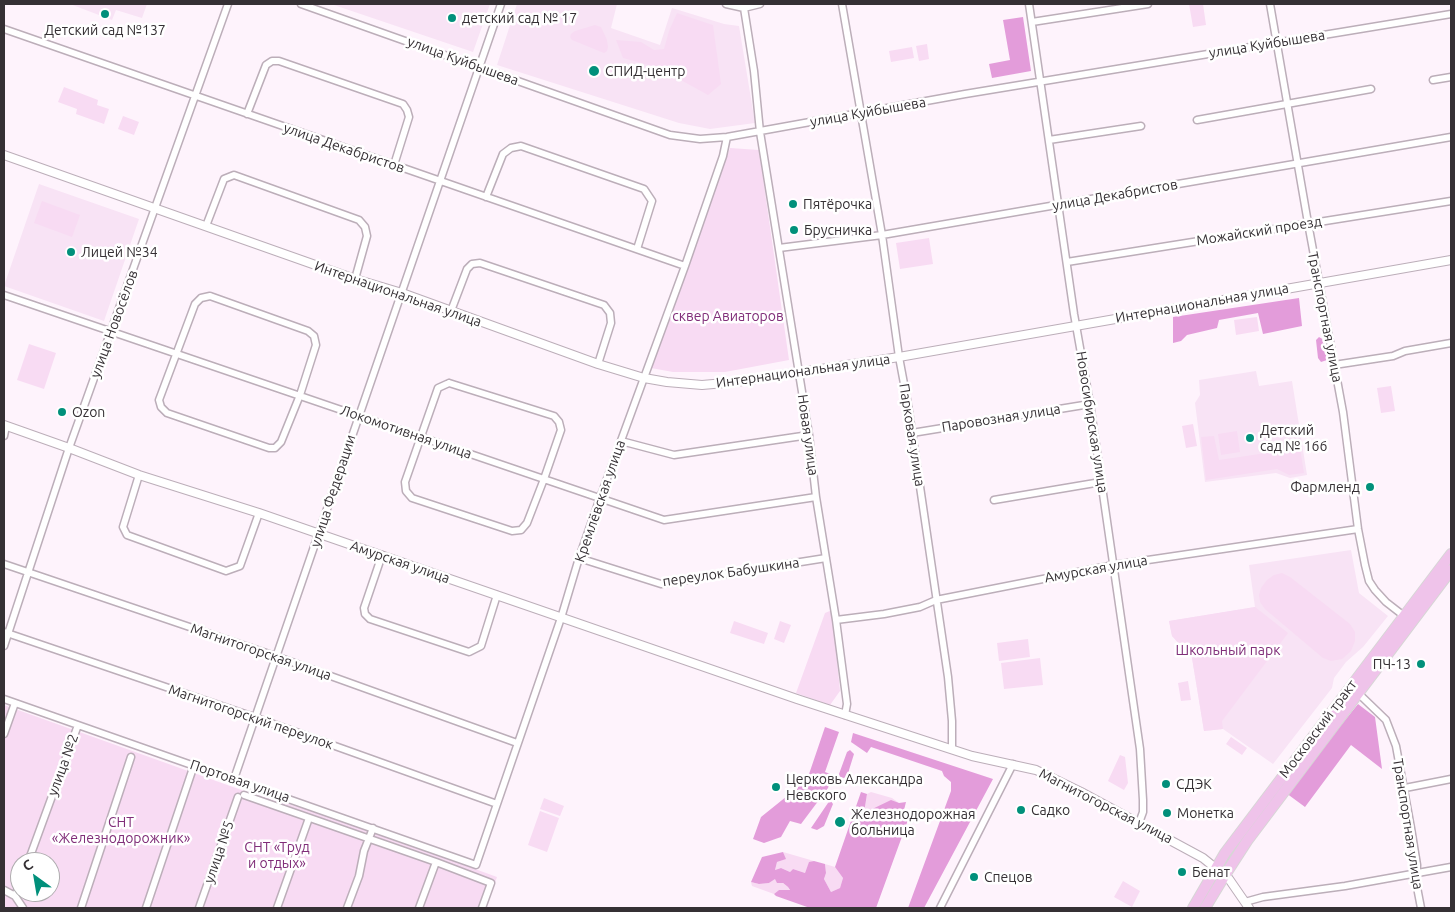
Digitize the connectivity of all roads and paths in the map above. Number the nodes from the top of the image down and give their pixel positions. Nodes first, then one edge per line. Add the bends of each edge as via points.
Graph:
1 (228, 4) edge
2 (302, 4) edge
3 (501, 4) edge
4 (726, 4) edge
5 (760, 4) edge
6 (842, 4) edge
7 (1029, 4) edge
8 (1148, 4) edge
9 (1270, 4) edge
10 (744, 8) junction
11 (1451, 14) edge
12 (1032, 22) junction
13 (4, 29) edge
14 (1276, 42) junction
15 (478, 67) junction
16 (1451, 77) edge
17 (1433, 80) dead end
18 (1041, 82) junction
19 (1371, 89) dead end
20 (195, 96) junction
21 (1287, 104) junction
22 (861, 113) junction
23 (247, 114) junction
24 (1197, 120) dead end
25 (1141, 126) dead end
26 (760, 132) junction
27 (727, 137) junction
28 (1451, 137) edge
29 (1049, 140) junction
30 (4, 155) edge
31 (1298, 163) junction
32 (394, 165) junction
33 (439, 181) junction
34 (486, 197) junction
35 (1451, 201) edge
36 (1058, 206) junction
37 (156, 207) junction
38 (1308, 223) junction
39 (206, 226) junction
40 (882, 235) junction
41 (779, 248) junction
42 (636, 249) junction
43 (1451, 260) edge
44 (1067, 262) junction
45 (684, 266) junction
46 (355, 279) junction
47 (1319, 283) junction
48 (402, 293) junction
49 (4, 295) edge
50 (451, 311) junction
51 (1076, 325) junction
52 (111, 332) junction
53 (1451, 343) edge
54 (175, 354) junction
55 (899, 357) junction
56 (598, 364) junction
57 (1334, 365) junction
58 (799, 372) junction
59 (644, 378) junction
60 (300, 395) junction
61 (1090, 404) junction
62 (358, 416) junction
63 (5, 425) edge
64 (912, 432) junction
65 (809, 434) junction
66 (4, 436) edge
67 (421, 437) junction
68 (621, 441) junction
69 (69, 448) junction
70 (139, 475) junction
71 (544, 479) junction
72 (1101, 482) junction
73 (816, 497) junction
74 (600, 498) junction
75 (994, 500) dead end
76 (259, 513) junction
77 (1358, 528) junction
78 (320, 534) junction
79 (1451, 554) edge
80 (382, 555) junction
81 (579, 558) junction
82 (826, 558) junction
83 (4, 564) edge
84 (1114, 565) junction
85 (1451, 570) edge
86 (29, 573) junction
87 (497, 596) junction
88 (936, 600) junction
89 (1404, 616) junction
90 (562, 618) junction
91 (836, 620) junction
92 (6, 633) edge
93 (4, 646) edge
94 (275, 656) junction
95 (1358, 693) junction
96 (4, 699) edge
97 (797, 699) joint
98 (15, 703) junction
99 (845, 715) junction
100 (254, 717) junction
101 (78, 725) junction
102 (4, 734) edge
103 (517, 743) junction
104 (952, 750) junction
105 (131, 757) dead end
106 (1012, 764) junction
107 (194, 765) junction
108 (234, 779) junction
109 (1451, 779) edge
110 (1404, 788) junction
111 (497, 804) junction
112 (309, 818) junction
113 (1140, 823) junction
114 (373, 828) junction
115 (369, 838) junction
116 (32, 852) edge
117 (436, 862) junction
118 (476, 865) joint
119 (1216, 867) junction
120 (1451, 867) edge
121 (1416, 874) junction
122 (1225, 875) junction
123 (1247, 905) edge
124 (81, 908) edge
125 (146, 908) edge
126 (199, 908) edge
127 (277, 908) edge
128 (347, 908) edge
129 (419, 908) edge
130 (482, 908) edge
131 (940, 908) edge
132 (1193, 908) edge
133 (1205, 908) edge
134 (1421, 908) edge

1 - 20 street, улица Новосёлов
2 - 15 street, улица Куйбышева
3 - 15 street, улица Федерации
4 - 10 street
5 - 10 street
6 - 22 street, Парковая улица
7 - 12 street, Новосибирская улица
8 - 12 street
9 - 14 street, Транспортная улица
10 - 26 street, Новая улица
11 - 14 street, улица Куйбышева
12 - 18 street, Новосибирская улица
13 - 20 street, улица Декабристов
14 - 18 street, улица Куйбышева
14 - 21 street, Транспортная улица
15 - 27 street, улица Куйбышева via 670,135 700,139
15 - 33 street, улица Федерации
16 - 17 street
18 - 22 street, улица Куйбышева
18 - 29 street, Новосибирская улица
19 - 21 street
20 - 23 street, улица Декабристов
20 - 37 street, улица Новосёлов
21 - 24 street
21 - 31 street, Транспортная улица
22 - 26 street, улица Куйбышева
22 - 40 street, Парковая улица
23 - 32 street, улица Декабристов
23 - 32 street via 266,66 272,61 403,104 409,117
25 - 29 street
26 - 27 street, улица Куйбышева
26 - 41 street, Новая улица
27 - 45 street, Кремлёвская улица
28 - 31 street, улица Декабристов
29 - 36 street, Новосибирская улица
30 - 37 street, Интернациональная улица
31 - 36 street, улица Декабристов
31 - 38 street, Транспортная улица
32 - 33 street, улица Декабристов
33 - 34 street, улица Декабристов
33 - 48 street, улица Федерации
34 - 42 street, улица Декабристов
34 - 42 street via 502,154 521,146 644,189 652,201
35 - 38 street, Можайский проезд
36 - 40 street, улица Декабристов
36 - 44 street, Новосибирская улица
37 - 39 street, Интернациональная улица
37 - 52 street, улица Новосёлов
38 - 44 street, Можайский проезд
38 - 47 street, Транспортная улица
39 - 46 street, Интернациональная улица
39 - 46 street via 224,179 234,175 359,220 367,236
40 - 41 street, улица Декабристов
40 - 55 street, Парковая улица
41 - 58 street, Новая улица
42 - 45 street, улица Декабристов
43 - 47 street, Интернациональная улица
44 - 51 street, Новосибирская улица
45 - 59 street, Кремлёвская улица
46 - 48 street, Интернациональная улица
47 - 51 street, Интернациональная улица
47 - 57 street, Транспортная улица
48 - 50 street, Интернациональная улица
48 - 62 street, улица Федерации
49 - 52 street, Локомотивная улица
50 - 56 street, Интернациональная улица
50 - 56 street via 467,269 480,263 604,305 610,313 611,322
51 - 55 street, Интернациональная улица
51 - 61 street, Новосибирская улица
52 - 54 street, Локомотивная улица
52 - 69 street, улица Новосёлов
53 - 57 street
54 - 60 street, Локомотивная улица
54 - 60 street via 159,400 161,407 167,413 269,448 275,448 281,442
54 - 60 street via 195,304 210,296 308,331 314,336 316,345
55 - 58 street, Интернациональная улица
55 - 64 street, Парковая улица
56 - 59 street, Интернациональная улица
57 - 77 street, Транспортная улица
58 - 59 street, Интернациональная улица via 702,385
58 - 65 street, Новая улица
59 - 68 street, Кремлёвская улица
60 - 62 street, Локомотивная улица
61 - 64 street, Паровозная улица
61 - 72 street, Новосибирская улица
62 - 67 street, Локомотивная улица
62 - 78 street, улица Федерации
63 - 66 street
63 - 69 street, Амурская улица
64 - 88 street, Парковая улица
65 - 68 street via 674,455
65 - 73 street, Новая улица
67 - 71 street, Локомотивная улица
67 - 71 street via 405,482 406,492 412,498 512,531 520,530 527,523
67 - 71 street via 438,388 449,384 538,410 554,416 561,430
68 - 74 street, Кремлёвская улица
69 - 70 street, Амурская улица
69 - 86 street, улица Новосёлов
70 - 76 street, Амурская улица
70 - 76 street via 123,527 127,535 226,570 240,566
71 - 74 street, Локомотивная улица
72 - 75 street
72 - 84 street, Новосибирская улица
73 - 74 street, Локомотивная улица via 664,520
73 - 82 street, Новая улица
74 - 81 street, Кремлёвская улица
76 - 78 street, Амурская улица
77 - 84 street, Амурская улица
77 - 89 street, Транспортная улица via 1364,565 1371,584 1381,598
78 - 80 street, Амурская улица
78 - 94 street, улица Федерации
79 - 89 main road, Московский тракт
80 - 87 street, Амурская улица
80 - 87 street via 364,608 370,618 469,652 481,646
81 - 82 street, переулок Бабушкина via 662,584
81 - 90 street, Кремлёвская улица
82 - 91 street, Новая улица
83 - 86 street, Магнитогорская улица
84 - 88 street, Амурская улица
84 - 113 street, Новосибирская улица via 1140,750 1143,812
85 - 95 main road, Московский тракт
86 - 92 street, улица Новосёлов
86 - 94 street, Магнитогорская улица
87 - 90 street, Амурская улица
88 - 91 street, Амурская улица via 920,608
88 - 104 street, Парковая улица via 952,701
89 - 119 main road, Московский тракт
90 - 97 street, Амурская улица
90 - 103 street, Кремлёвская улица
91 - 99 street, Новая улица via 847,704
92 - 93 street, улица Новосёлов
92 - 100 street, Магнитогорский переулок
94 - 100 street, улица Федерации
94 - 103 street, Магнитогорская улица
95 - 110 street, Транспортная улица via 1380,713 1391,731
95 - 122 main road, Московский тракт
96 - 98 street, Портовая улица
97 - 99 street, Магнитогорская улица
98 - 101 street, Портовая улица
98 - 102 street
99 - 104 street, Магнитогорская улица
100 - 108 street, улица Федерации
100 - 111 street, Магнитогорский переулок
101 - 107 street, Портовая улица
101 - 116 street, улица №2
103 - 111 street, Кремлёвская улица
104 - 106 street, Магнитогорская улица
105 - 124 street
106 - 113 street, Магнитогорская улица via 1043,773
106 - 131 street
107 - 108 street, Портовая улица
107 - 125 street
108 - 114 street, Портовая улица
109 - 110 street
110 - 121 street, Транспортная улица
111 - 118 street, Кремлёвская улица
112 - 115 street
112 - 126 street, улица №5 via 241,796
112 - 127 street
113 - 119 street, Магнитогорская улица
114 - 115 street
114 - 118 street, Портовая улица
115 - 117 street
115 - 128 street
117 - 129 street
117 - 130 street via 492,883
119 - 122 street, Магнитогорская улица
119 - 132 main road, Московский тракт
120 - 121 street
121 - 123 street via 1263,897
121 - 134 street, Транспортная улица
122 - 123 street, Магнитогорская улица
122 - 133 main road, Московский тракт

